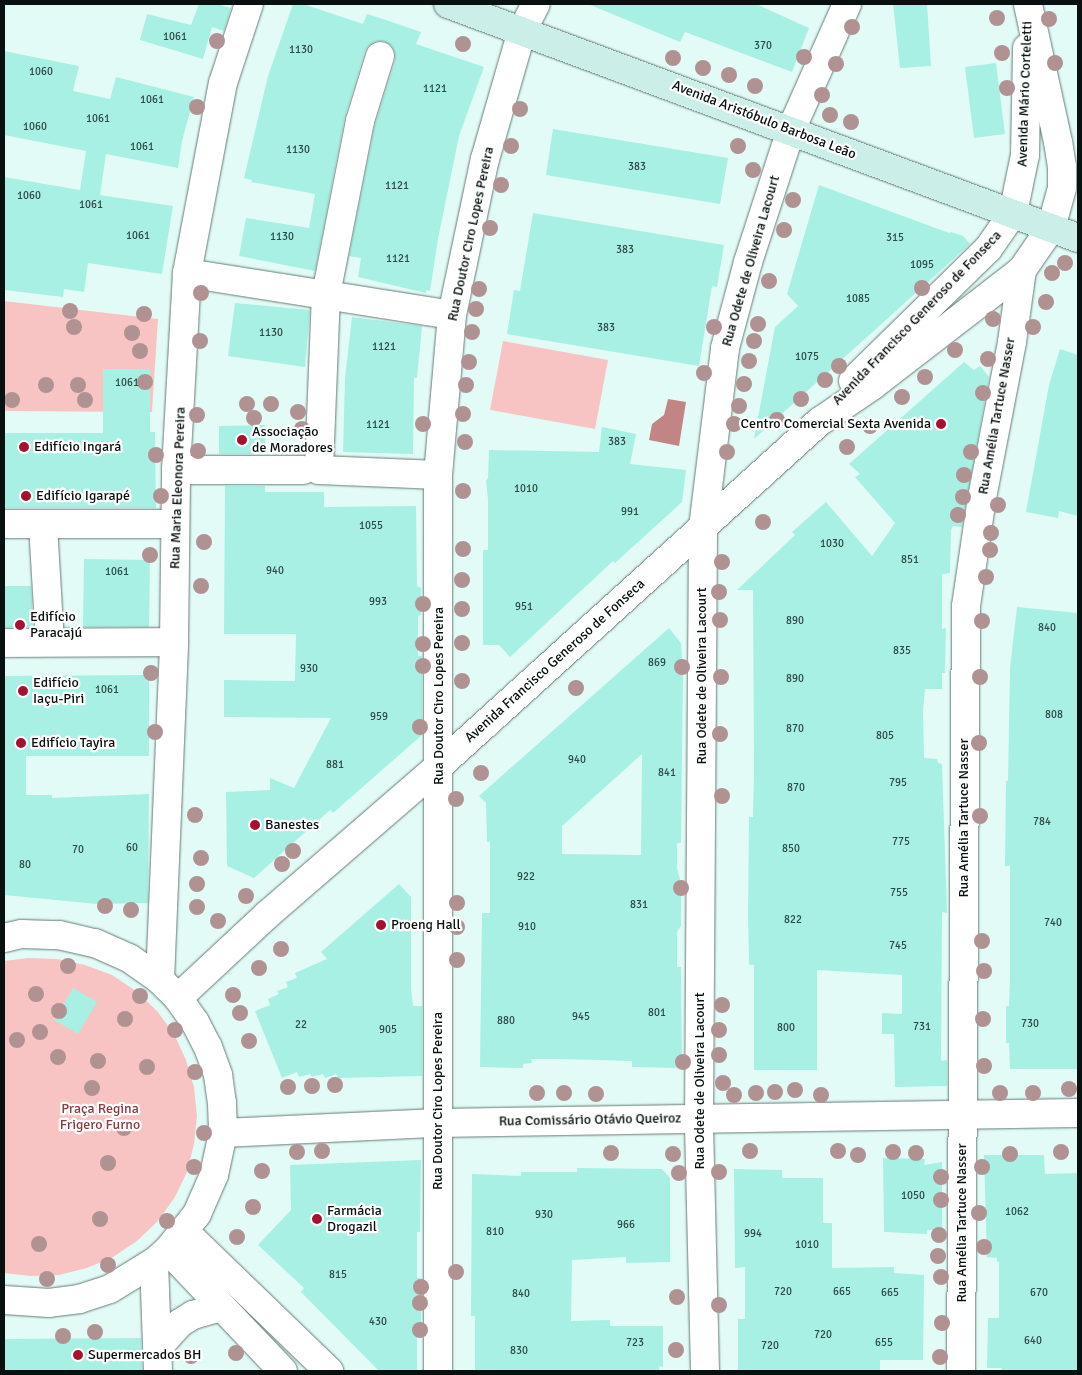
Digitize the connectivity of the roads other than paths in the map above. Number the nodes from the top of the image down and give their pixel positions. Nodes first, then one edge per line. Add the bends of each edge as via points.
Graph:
1 (249, 4) edge
2 (448, 4) edge
3 (536, 4) edge
4 (847, 4) edge
5 (522, 31) junction
6 (380, 56) dead end
7 (791, 130) junction
8 (1078, 139) edge
9 (1062, 167) junction
10 (1013, 213) junction
11 (1051, 228) junction
12 (1078, 238) edge
13 (1022, 270) junction
14 (187, 273) junction
15 (326, 294) junction
16 (452, 315) junction
17 (819, 422) junction
18 (176, 470) junction
19 (303, 470) dead end
20 (438, 475) junction
21 (4, 524) edge
22 (175, 524) junction
23 (43, 525) junction
24 (703, 528) junction
25 (50, 642) junction
26 (174, 642) junction
27 (4, 643) edge
28 (440, 766) junction
29 (4, 938) edge
30 (169, 989) junction
31 (963, 1113) junction
32 (1078, 1113) edge
33 (699, 1117) junction
34 (438, 1123) junction
35 (222, 1133) junction
36 (169, 1248) junction
37 (4, 1300) edge
38 (221, 1307) junction
39 (158, 1366) edge
40 (284, 1371) edge
41 (328, 1371) edge
42 (438, 1371) edge
43 (705, 1371) edge
44 (961, 1371) edge

1 - 14 street, Rua Maria Eleonora Pereira via 223,83
2 - 5 street, Avenida Aristóbulo Barbosa Leão
3 - 5 street, Rua Doutor Ciro Lopes Pereira
4 - 7 street, Rua Odete de Oliveira Lacourt
5 - 7 street, Avenida Aristóbulo Barbosa Leão
5 - 16 street, Rua Doutor Ciro Lopes Pereira via 485,159
6 - 15 street via 360,121
7 - 10 street, Avenida Aristóbulo Barbosa Leão
7 - 24 street, Rua Odete de Oliveira Lacourt via 748,262 725,348
8 - 9 street
9 - 10 street, Avenida Mário Corteletti via 1028,4 1025,155
9 - 11 street, Avenida Mário Corteletti via 1062,188
10 - 11 street, Avenida Aristóbulo Barbosa Leão
10 - 17 street, Avenida Francisco Generoso de Fonseca via 988,249 860,373
11 - 12 street, Avenida Aristóbulo Barbosa Leão
11 - 13 street, Avenida Francisco Generoso de Fonseca
13 - 17 street, Avenida Francisco Generoso de Fonseca via 872,386
13 - 31 street, Rua Amélia Tartuce Nasser via 966,606
14 - 15 street
14 - 18 street, Rua Maria Eleonora Pereira
15 - 16 street
15 - 20 street via 319,470
16 - 20 street, Rua Doutor Ciro Lopes Pereira
17 - 24 street, Avenida Francisco Generoso de Fonseca
18 - 19 street
18 - 22 street, Rua Maria Eleonora Pereira
20 - 28 street, Rua Doutor Ciro Lopes Pereira
21 - 23 street
22 - 23 street
22 - 26 street, Rua Maria Eleonora Pereira
23 - 25 street
24 - 28 street, Avenida Francisco Generoso de Fonseca
24 - 33 street, Rua Odete de Oliveira Lacourt
25 - 26 street
25 - 27 street
26 - 30 street, Rua Maria Eleonora Pereira
28 - 30 street, Avenida Francisco Generoso de Fonseca via 267,915
28 - 34 street, Rua Doutor Ciro Lopes Pereira
29 - 30 street via 22,934 59,935 95,943 130,958
30 - 35 street via 195,1022 215,1066 222,1104
31 - 32 street, Rua Comissário Otávio Queiroz
31 - 33 street, Rua Comissário Otávio Queiroz
31 - 44 street, Rua Amélia Tartuce Nasser
33 - 34 street, Rua Comissário Otávio Queiroz
33 - 43 street, Rua Odete de Oliveira Lacourt
34 - 35 street, Rua Comissário Otávio Queiroz
34 - 42 street, Rua Doutor Ciro Lopes Pereira
35 - 36 street via 214,1175 197,1214
36 - 37 street via 110,1289 80,1299 48,1303
36 - 38 street
36 - 39 street
36 - 41 street
38 - 39 street via 193,1315 180,1323 162,1343
38 - 40 street

